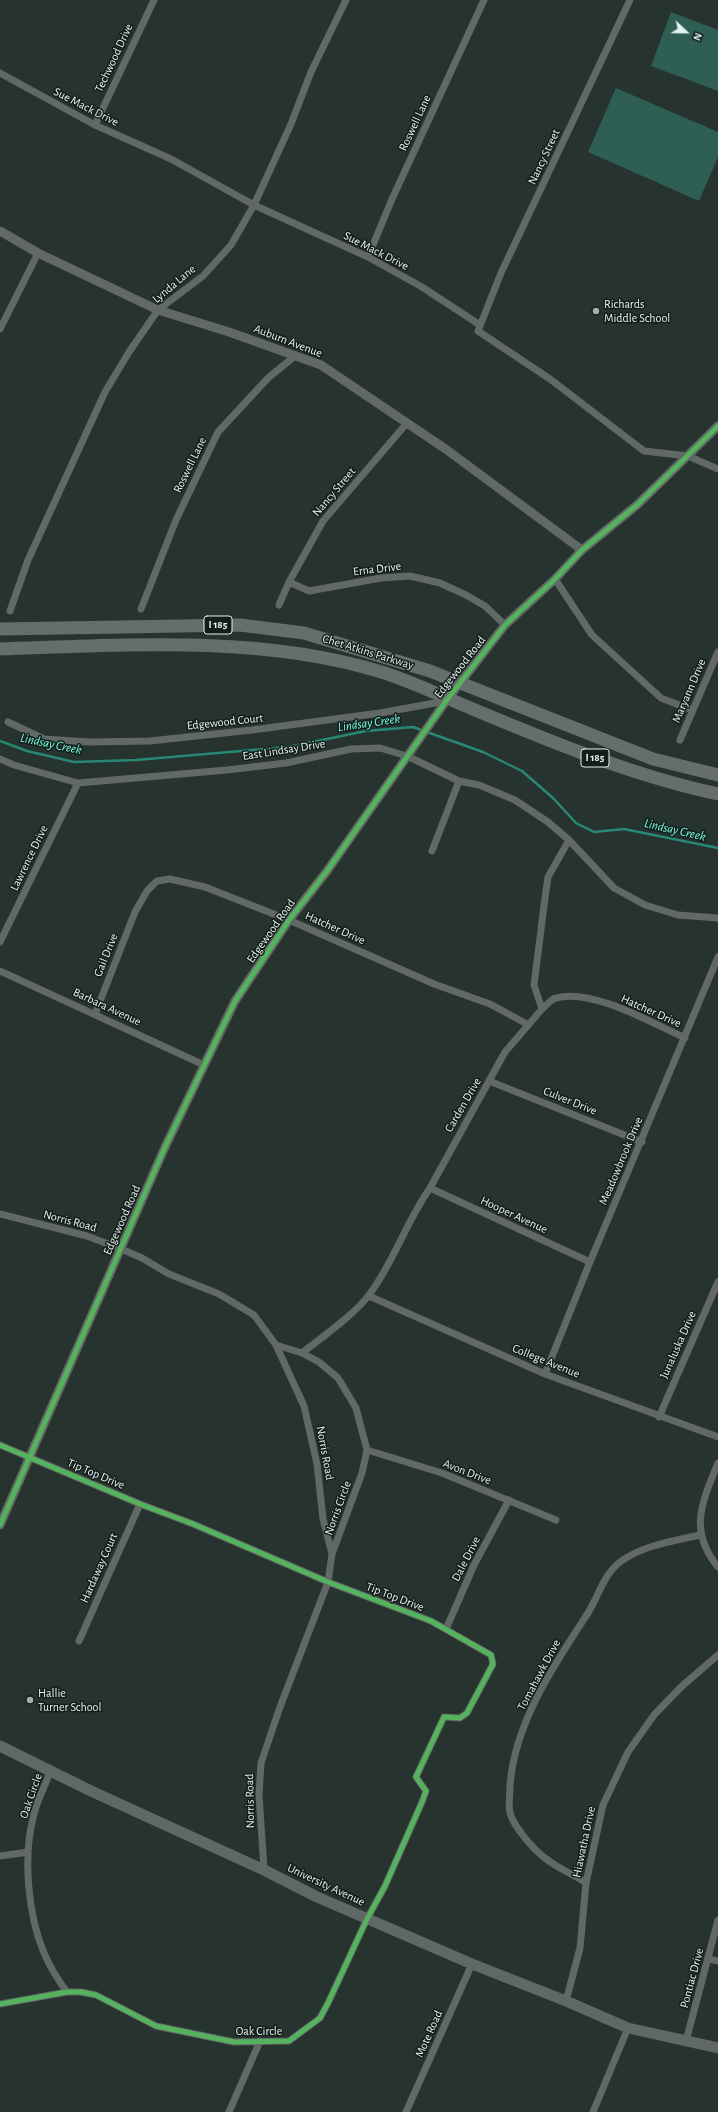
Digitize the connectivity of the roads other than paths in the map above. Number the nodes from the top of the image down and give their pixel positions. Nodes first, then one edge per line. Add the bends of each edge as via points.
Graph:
1 (154, 0) edge
2 (346, 0) edge
3 (484, 0) edge
4 (630, 0) edge
5 (0, 73) edge
6 (95, 125) junction
7 (254, 205) junction
8 (0, 231) edge
9 (38, 253) junction
10 (368, 257) junction
11 (158, 310) junction
12 (480, 325) junction
13 (0, 329) edge
14 (295, 356) junction
15 (407, 423) junction
16 (718, 426) edge
17 (688, 456) junction
18 (718, 469) edge
19 (582, 550) junction
20 (555, 579) junction
21 (289, 582) junction
22 (279, 605) dead end
23 (141, 609) dead end
24 (10, 611) dead end
25 (505, 625) junction
26 (0, 629) edge
27 (0, 649) edge
28 (718, 652) edge
29 (446, 701) junction
30 (692, 710) junction
31 (8, 722) dead end
32 (680, 740) dead end
33 (407, 756) junction
34 (0, 759) edge
35 (718, 775) edge
36 (459, 781) junction
37 (78, 783) junction
38 (718, 794) edge
39 (570, 840) junction
40 (432, 851) dead end
41 (718, 918) edge
42 (290, 920) junction
43 (130, 926) joint
44 (0, 942) edge
45 (718, 957) edge
46 (0, 971) edge
47 (542, 1009) junction
48 (94, 1014) junction
49 (527, 1024) junction
50 (685, 1038) junction
51 (204, 1065) junction
52 (489, 1081) junction
53 (642, 1142) junction
54 (430, 1188) junction
55 (0, 1214) edge
56 (121, 1248) junction
57 (590, 1262) junction
58 (718, 1282) edge
59 (369, 1296) junction
60 (276, 1345) junction
61 (302, 1353) junction
62 (544, 1374) junction
63 (659, 1417) junction
64 (718, 1437) edge
65 (0, 1445) edge
66 (367, 1450) junction
67 (30, 1457) junction
68 (718, 1463) edge
69 (509, 1500) junction
70 (140, 1504) junction
71 (556, 1520) dead end
72 (0, 1525) edge
73 (700, 1535) junction
74 (332, 1554) junction
75 (718, 1567) edge
76 (328, 1582) junction
77 (446, 1629) junction
78 (79, 1641) dead end
79 (718, 1655) edge
80 (0, 1746) edge
81 (51, 1770) junction
82 (28, 1852) junction
83 (0, 1856) edge
84 (264, 1870) junction
85 (586, 1883) junction
86 (367, 1918) junction
87 (718, 1920) edge
88 (709, 1959) junction
89 (718, 1961) edge
90 (472, 1964) junction
91 (67, 1992) junction
92 (566, 2001) junction
93 (0, 2004) edge
94 (628, 2028) junction
95 (260, 2041) junction
96 (686, 2041) junction
97 (718, 2048) edge
98 (229, 2112) edge
99 (406, 2112) edge
100 (593, 2112) edge

1 - 6 street, Techwood Drive
2 - 7 street, Lynda Lane via 311,72 291,124
3 - 10 street, Roswell Lane
4 - 12 street, Nancy Street via 501,273
5 - 6 street, Sue Mack Drive
6 - 7 street, Sue Mack Drive via 171,159
7 - 10 street, Sue Mack Drive
7 - 11 street, Lynda Lane via 231,246 203,276
8 - 9 street, Auburn Avenue
9 - 11 street, Auburn Avenue
9 - 13 street
10 - 12 street, Sue Mack Drive via 422,287
11 - 14 street, Auburn Avenue
11 - 24 street, Lynda Lane via 106,392 28,560
12 - 17 street, Sue Mack Drive via 478,331 550,379 644,451
14 - 15 street, Auburn Avenue via 321,365
14 - 23 street, Roswell Lane via 268,378 218,432 176,520
15 - 19 street, Auburn Avenue
15 - 21 street, Nancy Street via 323,521
16 - 17 street, Edgewood Road
17 - 18 street, Sue Mack Drive
17 - 19 street, Edgewood Road via 637,505
19 - 20 street, Edgewood Road
20 - 25 street, Edgewood Road
20 - 30 street via 592,635 661,698
21 - 22 street, Nancy Street
21 - 25 street, Erna Drive via 309,591 381,578 410,576 440,583 466,595 485,606
25 - 29 street, Edgewood Road
26 - 35 highway, Chet Atkins Parkway / I 185 via 240,625 304,632 430,671 653,759
27 - 38 highway, Chet Atkins Parkway / I 185 via 197,646 265,649 318,657 378,670 616,766
28 - 30 street, Maryann Drive
29 - 31 street, Edgewood Court via 372,714 150,741 90,742 44,739
29 - 33 street, Edgewood Road
30 - 32 street, Maryann Drive
33 - 36 street, East Lindsay Drive
33 - 37 street, East Lindsay Drive via 380,748 352,749 286,763 156,778
33 - 42 street, Edgewood Road
34 - 37 street, East Lindsay Drive
36 - 39 street, East Lindsay Drive via 479,785 516,800
36 - 40 street
37 - 44 street, Lawrence Drive
39 - 41 street, East Lindsay Drive via 614,888 645,905 678,915
39 - 47 street via 548,877 534,984
42 - 43 street, Hatcher Drive via 205,887 170,879 157,881 147,891
42 - 49 street, Hatcher Drive via 434,984 490,1004
42 - 51 street, Edgewood Road via 235,1001
43 - 48 street, Gail Drive
45 - 50 street, Meadowbrook Drive
46 - 48 street, Barbara Avenue
47 - 49 street, Carden Drive
47 - 50 street, Hatcher Drive via 554,998 575,995 619,1008
48 - 51 street, Barbara Avenue
49 - 52 street, Carden Drive via 504,1052
50 - 53 street, Meadowbrook Drive
51 - 56 street, Edgewood Road
52 - 53 street, Culver Drive
52 - 54 street, Carden Drive
53 - 57 street, Meadowbrook Drive
54 - 57 street, Hooper Avenue
54 - 59 street, Carden Drive via 416,1208 392,1258
55 - 56 street, Norris Road via 87,1236
56 - 60 street, Norris Road via 169,1274 219,1294 254,1315
56 - 67 street, Edgewood Road
57 - 62 street, Meadowbrook Drive
58 - 63 street, Junaluska Drive
59 - 61 street, Carden Drive
59 - 62 street, College Avenue
60 - 61 street, Norris Circle
60 - 74 street, Norris Road via 304,1406 317,1464 323,1519
61 - 66 street, Norris Circle via 338,1378 356,1408
62 - 63 street, College Avenue
63 - 64 street, College Avenue
65 - 67 street, Tip Top Drive
66 - 69 street, Avon Drive via 442,1473
66 - 74 street, Norris Circle via 362,1473
67 - 70 street, Tip Top Drive
67 - 72 street, Edgewood Road
68 - 73 street via 700,1512
69 - 71 street, Avon Drive
69 - 77 street, Dale Drive via 474,1565
70 - 76 street, Tip Top Drive
70 - 78 street, Hardaway Court
73 - 75 street via 709,1556
73 - 85 street, Tomahawk Drive via 649,1548 620,1562 599,1590 589,1611 546,1680 529,1714 517,1747 512,1768 510,1813 522,1834 545,1858
74 - 76 street, Norris Road
76 - 77 street, Tip Top Drive
76 - 84 street, Norris Road via 261,1763 259,1794
77 - 86 street, Tip Top Drive via 491,1655 493,1664 467,1713 460,1718 444,1718 416,1777 426,1791 422,1802 385,1886
79 - 85 street, Hiawatha Drive via 681,1687 654,1716 628,1752 601,1811
80 - 81 main road, University Avenue
81 - 82 street, Oak Circle via 33,1818
81 - 84 main road, University Avenue via 91,1791
82 - 83 street
82 - 91 street, Oak Circle via 36,1931 44,1953
84 - 86 main road, University Avenue
85 - 92 street, Hiawatha Drive via 580,1948
86 - 90 main road, University Avenue
86 - 95 street, Oak Circle via 320,2018 288,2041
87 - 88 street, Pontiac Drive
88 - 89 street
88 - 96 street, Pontiac Drive
90 - 92 main road, University Avenue
90 - 99 street, Mote Road
91 - 93 street
91 - 95 street, Oak Circle via 96,1995 156,2026 234,2042
92 - 94 main road, University Avenue
94 - 96 main road, University Avenue
94 - 100 street
95 - 98 street
96 - 97 main road, University Avenue

